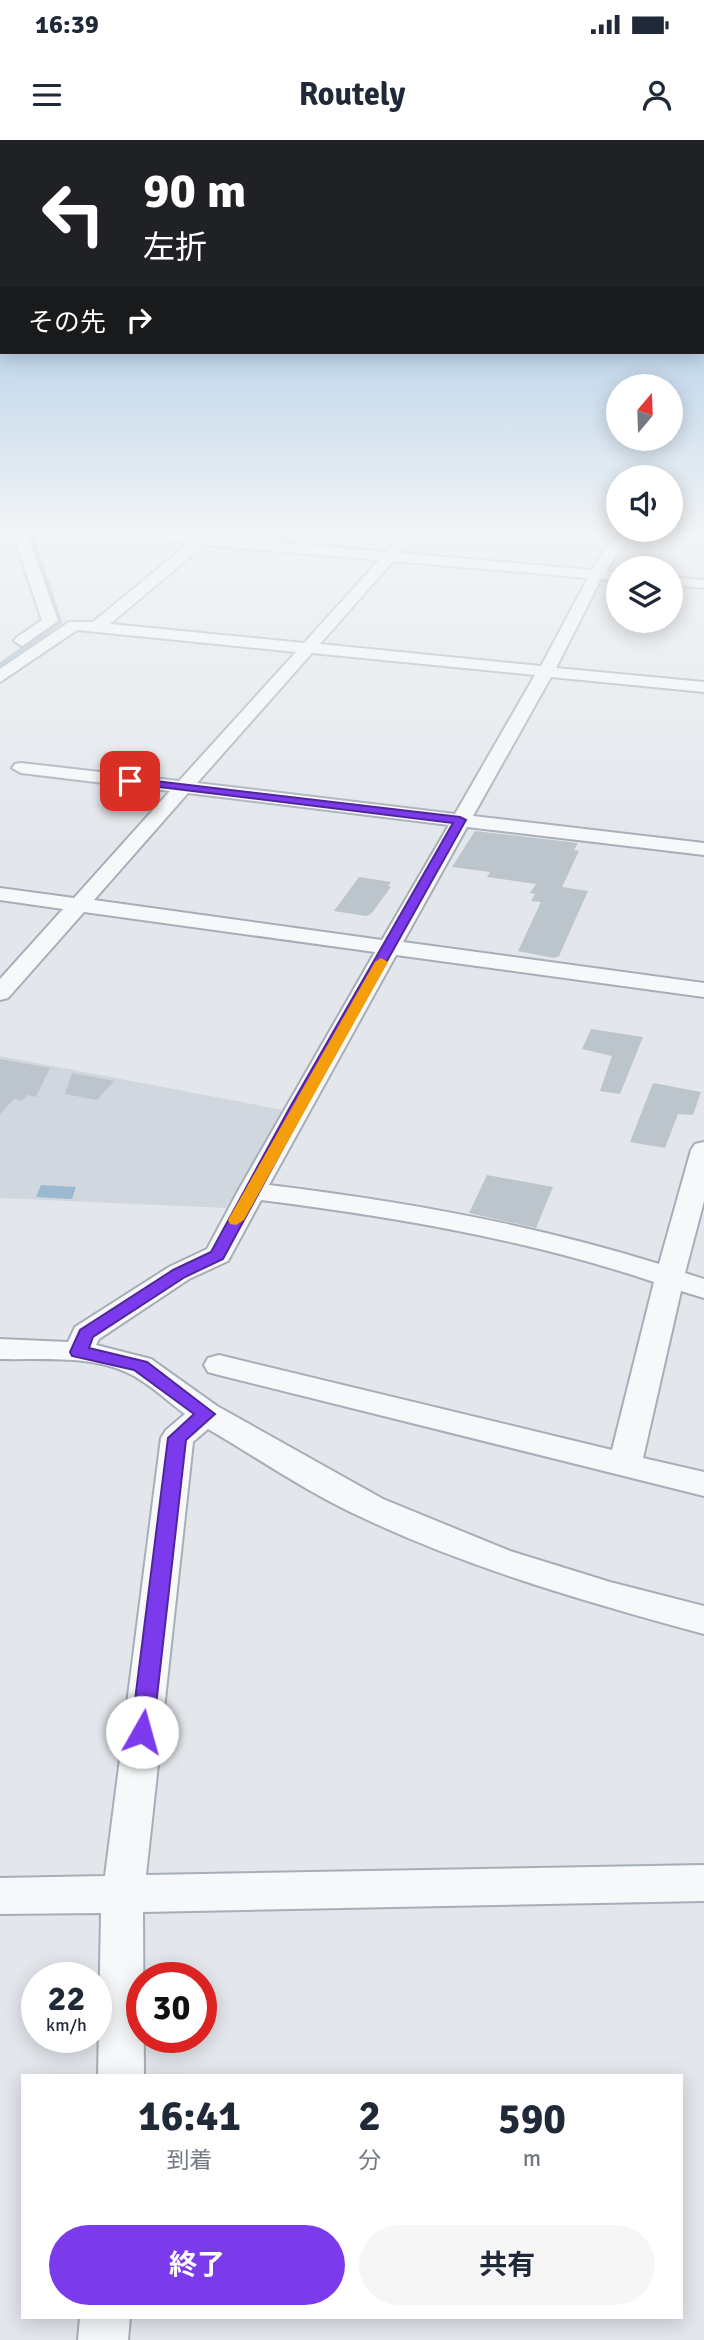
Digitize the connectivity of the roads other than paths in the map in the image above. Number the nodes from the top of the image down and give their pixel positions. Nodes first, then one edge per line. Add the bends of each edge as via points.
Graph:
1 (28, 637) edge
2 (55, 637) edge
3 (193, 637) edge
4 (316, 637) edge
5 (568, 637) edge
6 (306, 648) junction
7 (10, 649) dead end
8 (546, 671) junction
9 (0, 677) edge
10 (704, 687) edge
11 (21, 768) dead end
12 (185, 788) junction
13 (460, 820) junction
14 (704, 849) edge
15 (0, 894) edge
16 (79, 905) junction
17 (389, 947) junction
18 (704, 990) edge
19 (0, 993) edge
20 (704, 1150) edge
21 (251, 1191) junction
22 (670, 1277) junction
23 (704, 1289) edge
24 (0, 1349) edge
25 (78, 1352) junction
26 (219, 1365) dead end
27 (206, 1414) junction
28 (625, 1465) junction
29 (704, 1483) edge
30 (704, 1620) edge
31 (704, 1883) edge
32 (123, 1893) junction
33 (0, 1896) edge
34 (121, 2074) edge
35 (105, 2319) edge
36 (103, 2340) edge

1 - 7 street
2 - 9 street
3 - 6 street
4 - 6 street
5 - 8 street
6 - 8 street
6 - 12 street
8 - 10 street
8 - 13 street
11 - 12 street
12 - 13 street
12 - 16 street
13 - 14 street
13 - 17 street
15 - 16 street
16 - 17 street
16 - 19 street
17 - 18 street
17 - 21 street
20 - 22 street
21 - 22 street via 468,1223
21 - 25 street via 218,1255 179,1273 86,1334
22 - 23 street
22 - 28 street
24 - 25 street
25 - 27 street via 140,1366
26 - 28 street
27 - 30 street via 371,1508 498,1560
27 - 32 street via 177,1438
28 - 29 street
31 - 32 street
32 - 33 street
32 - 34 street
35 - 36 street

